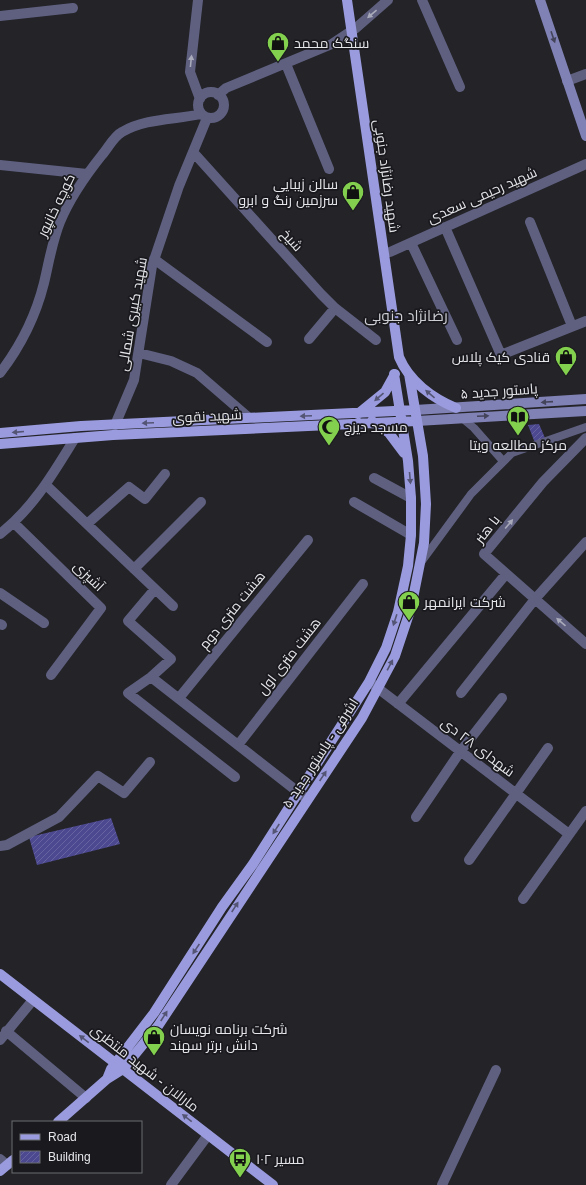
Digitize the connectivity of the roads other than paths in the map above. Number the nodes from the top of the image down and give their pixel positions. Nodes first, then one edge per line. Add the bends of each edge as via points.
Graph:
1 (198, 0) edge
2 (347, 0) edge
3 (388, 0) edge
4 (422, 0) edge
5 (540, 0) edge
6 (73, 8) dead end
7 (0, 16) edge
8 (286, 64) junction
9 (586, 74) edge
10 (567, 81) junction
11 (460, 87) dead end
12 (218, 95) junction
13 (200, 99) junction
14 (204, 116) junction
15 (586, 136) edge
16 (193, 152) junction
17 (586, 164) edge
18 (0, 166) edge
19 (330, 169) dead end
20 (87, 174) junction
21 (530, 222) dead end
22 (445, 228) junction
23 (411, 243) junction
24 (390, 252) dead end
25 (154, 259) junction
26 (335, 308) junction
27 (586, 321) edge
28 (572, 326) junction
29 (309, 339) dead end
30 (376, 340) dead end
31 (457, 340) dead end
32 (267, 342) dead end
33 (139, 353) junction
34 (399, 357) junction
35 (0, 373) edge
36 (394, 374) junction
37 (409, 374) junction
38 (586, 399) edge
39 (456, 408) junction
40 (586, 411) edge
41 (358, 414) junction
42 (416, 415) junction
43 (400, 416) junction
44 (248, 417) junction
45 (462, 418) junction
46 (372, 421) junction
47 (115, 425) junction
48 (586, 427) edge
49 (0, 433) edge
50 (75, 438) junction
51 (586, 438) edge
52 (0, 444) edge
53 (408, 461) junction
54 (503, 461) junction
55 (165, 474) dead end
56 (374, 478) dead end
57 (46, 485) junction
58 (411, 498) junction
59 (201, 502) dead end
60 (354, 502) dead end
61 (14, 523) junction
62 (87, 524) junction
63 (0, 534) edge
64 (410, 535) junction
65 (308, 540) dead end
66 (586, 542) edge
67 (422, 561) junction
68 (134, 569) junction
69 (506, 574) junction
70 (363, 584) dead end
71 (155, 590) junction
72 (0, 592) edge
73 (535, 599) junction
74 (173, 606) dead end
75 (44, 623) dead end
76 (586, 644) edge
77 (52, 674) dead end
78 (151, 676) junction
79 (369, 682) junction
80 (378, 689) junction
81 (462, 693) dead end
82 (179, 698) junction
83 (502, 698) dead end
84 (398, 704) junction
85 (238, 745) junction
86 (548, 748) dead end
87 (460, 752) junction
88 (150, 762) dead end
89 (235, 777) dead end
90 (516, 793) junction
91 (303, 796) junction
92 (586, 810) edge
93 (416, 817) dead end
94 (569, 834) junction
95 (0, 846) edge
96 (469, 860) dead end
97 (523, 898) dead end
98 (0, 974) edge
99 (33, 1000) junction
100 (6, 1031) junction
101 (0, 1040) edge
102 (120, 1066) junction
103 (496, 1070) dead end
104 (86, 1098) junction
105 (59, 1121) edge
106 (208, 1135) junction
107 (171, 1185) edge
108 (273, 1185) edge
109 (442, 1185) edge

13 -> 1 street via 190,72
2 - 34 main road, شهید رضانژاد جنوبی
3 -> 8 street via 356,28 332,44
4 - 11 street
5 -> 10 main road
6 - 7 street
8 - 12 street via 226,88
8 - 19 street
9 - 10 street
10 - 15 main road
12 - 13 street via 210,92
12 - 14 street via 223,101 222,112 214,118
13 - 14 street via 198,107
14 - 16 street, شهید کبیری شمالی
14 - 20 street, کوچه خانپور via 151,121 120,133
16 - 25 street, شهید کبیری شمالی
16 - 26 street, شیخ
17 - 22 street, شهید رحیمی سعدی
18 - 20 street
20 - 35 street, کوچه خانپور via 60,222 36,308 24,334
21 - 28 street
22 - 23 street, شهید رحیمی سعدی
22 - 28 street via 501,355
23 - 24 street, شهید رحیمی سعدی
23 - 31 street
25 - 32 street
25 - 33 street, شهید کبیری شمالی
26 - 29 street
26 - 30 street, شیخ
27 - 28 street
33 - 44 street via 171,361 197,373
33 - 47 street, شهید کبیری شمالی via 134,380
34 - 36 main road
34 - 37 main road
36 -> 41 main road via 385,392
36 - 43 main road
39 -> 37 main road via 438,401
37 - 42 main road
38 -> 39 main road, پاستور جدید ۵
39 - 42 main road, پاستور جدید ۵
45 -> 40 main road, پاستور جدید ۵
41 - 43 main road, شهید نقوی
41 -> 44 main road, شهید نقوی
42 - 43 main road, شهید نقوی
42 - 45 main road, پاستور جدید ۵
42 - 67 main road, اشرفی - پاستور جدید ۵ via 423,456 426,504
43 - 46 main road, شهید نقوی
43 - 53 main road, اشرفی - پاستور جدید ۵
44 -> 47 main road, شهید نقوی
45 - 54 street
46 - 50 main road, شهید نقوی
46 - 53 main road via 399,444
47 -> 49 main road, شهید نقوی
48 - 54 street via 512,453
50 - 52 main road, شهید نقوی
50 - 57 street
69 -> 51 street, با هنر via 484,554 543,482
53 -> 58 main road, اشرفی - پاستور جدید ۵
54 - 67 street via 471,494
55 - 62 street via 145,499 128,486
56 - 58 street
57 - 61 street
57 - 62 street
58 - 64 main road, اشرفی - پاستور جدید ۵
59 - 68 street
60 - 64 street
61 - 63 street
61 - 77 street, آشپزی via 101,608
62 - 68 street
64 -> 79 main road, اشرفی - پاستور جدید ۵ via 408,566 398,612 386,648
65 - 82 street, هشت متری دوم
66 - 73 street
80 -> 67 main road, اشرفی - پاستور جدید ۵ via 395,656 411,608
68 - 71 street
69 - 73 street, با هنر
69 - 84 street
70 - 85 street, هشت متری اول
71 - 74 street
71 - 78 street via 128,621 171,659
72 - 75 street
76 -> 73 street, با هنر
73 - 81 street
78 - 82 street
78 - 89 street via 128,693
79 - 80 street, شهدای ۲۸ دی
79 - 91 main road, اشرفی - پاستور جدید ۵
80 - 84 street, شهدای ۲۸ دی
91 -> 80 main road, اشرفی - پاستور جدید ۵ via 362,718
82 - 85 street
83 - 87 street
84 - 87 street, شهدای ۲۸ دی
85 - 91 street
86 - 90 street
87 - 90 street, شهدای ۲۸ دی
87 - 93 street
88 - 95 street via 124,793 98,776 59,817 7,845
90 - 94 street, شهدای ۲۸ دی
90 - 96 street
91 - 102 main road, اشرفی - پاستور جدید ۵ via 158,1026
92 - 94 street
94 - 97 street
98 - 99 main road, مارالان - شهید منتظری
99 - 100 street
102 -> 99 main road, مارالان - شهید منتظری
100 - 101 street
100 - 104 street
102 - 104 main road, اشرفی - پاستور جدید ۵
106 -> 102 main road, مارالان - شهید منتظری
103 - 109 street
104 - 105 main road, اشرفی - پاستور جدید ۵
106 - 107 street
106 - 108 main road, مارالان - شهید منتظری

